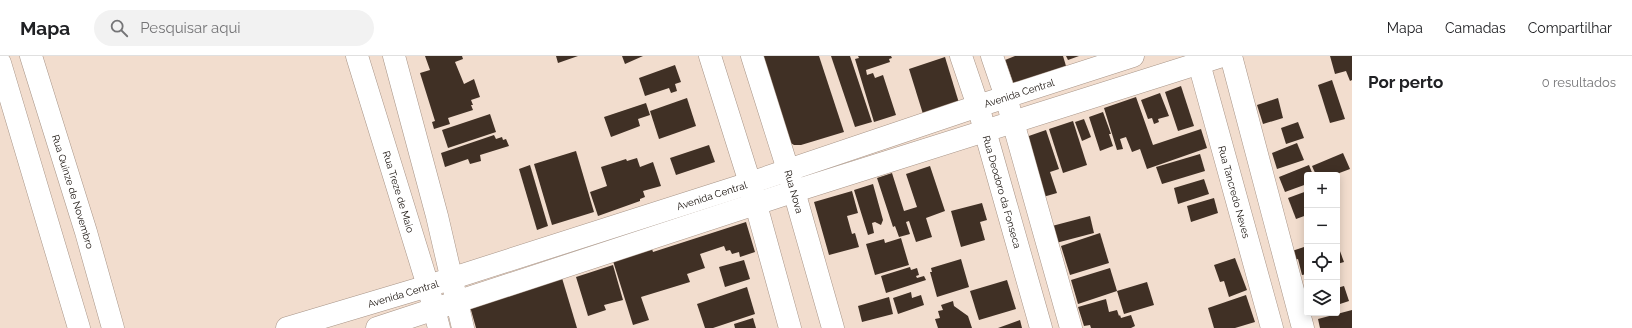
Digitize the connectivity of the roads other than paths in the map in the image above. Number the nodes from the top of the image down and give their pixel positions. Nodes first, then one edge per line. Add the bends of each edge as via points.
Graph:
1 (31, 56) edge
2 (357, 56) edge
3 (394, 56) edge
4 (710, 56) edge
5 (752, 56) edge
6 (961, 56) edge
7 (992, 56) edge
8 (1133, 56) edge
9 (1222, 56) edge
10 (1231, 56) edge
11 (1198, 60) edge
12 (0, 63) edge
13 (1006, 97) junction
14 (978, 106) junction
15 (1012, 121) junction
16 (985, 130) junction
17 (788, 170) junction
18 (750, 183) junction
19 (795, 191) junction
20 (756, 204) junction
21 (450, 278) junction
22 (428, 286) junction
23 (456, 302) junction
24 (437, 319) edge
25 (79, 328) edge
26 (113, 328) edge
27 (287, 328) edge
28 (377, 328) edge
29 (463, 328) edge
30 (790, 328) edge
31 (833, 328) edge
32 (1041, 328) edge
33 (1071, 328) edge
34 (1272, 328) edge
35 (1303, 328) edge

1 - 26 street, Rua Quinze de Novembro
2 - 22 street, Rua Treze de Maio
3 - 21 street via 437,216
4 - 18 street
5 - 17 street, Rua Nova
6 - 14 street, Rua Deodoro da Fonseca
7 - 13 street
8 - 13 street, Avenida Central
9 - 11 street
10 - 35 street
11 - 15 street
11 - 34 street, Rua Tancredo Neves
12 - 25 street
13 - 14 street, Avenida Central
13 - 15 street
14 - 16 street, Rua Deodoro da Fonseca
14 - 17 street, Avenida Central
15 - 16 street
15 - 33 street
16 - 19 street
16 - 32 street, Rua Deodoro da Fonseca
17 - 18 street, Avenida Central
17 - 19 street, Rua Nova
18 - 20 street
18 - 21 street, Avenida Central
19 - 20 street
19 - 31 street, Rua Nova
20 - 23 street
20 - 30 street
21 - 22 street, Avenida Central
21 - 23 street
22 - 24 street, Rua Treze de Maio
22 - 27 street, Avenida Central
23 - 24 street
23 - 29 street
24 - 28 street

